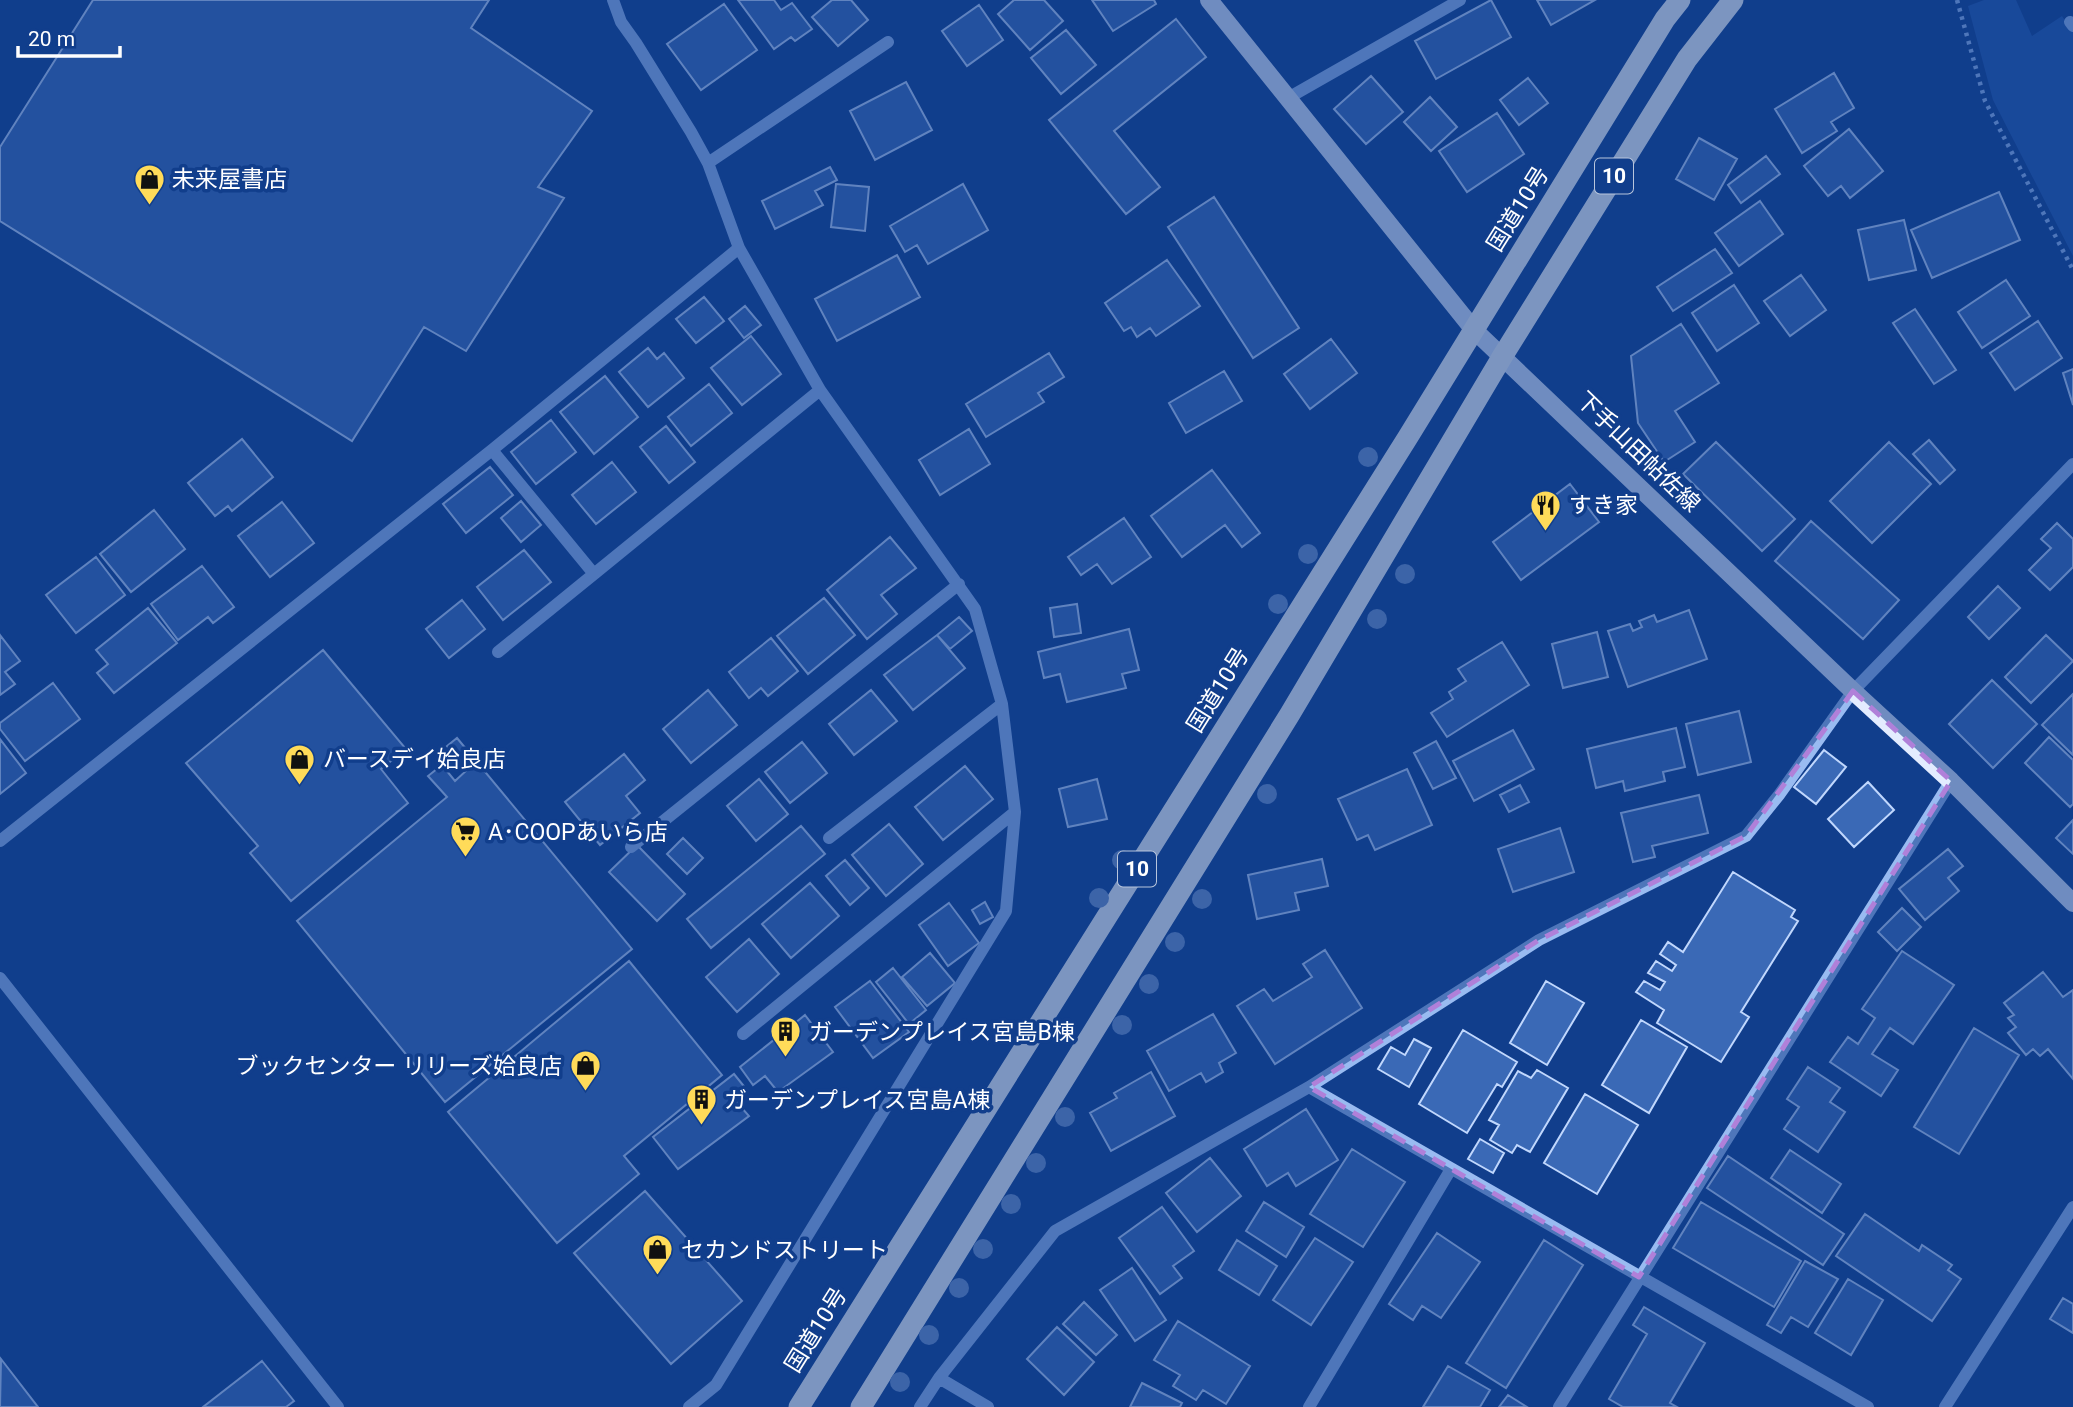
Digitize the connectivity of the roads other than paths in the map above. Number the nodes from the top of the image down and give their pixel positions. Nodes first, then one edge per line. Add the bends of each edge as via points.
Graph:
1 (613, 0) edge
2 (1209, 0) edge
3 (1460, 0) edge
4 (1680, 0) edge
5 (1733, 0) edge
6 (888, 42) dead end
7 (1288, 98) junction
8 (708, 163) junction
9 (739, 248) junction
10 (1474, 330) junction
11 (1502, 357) junction
12 (820, 390) junction
13 (492, 450) junction
14 (2073, 464) edge
15 (594, 574) junction
16 (959, 584) junction
17 (498, 652) dead end
18 (1853, 691) junction
19 (1002, 704) junction
20 (1951, 781) junction
21 (1015, 812) junction
22 (829, 838) dead end
23 (0, 841) edge
24 (631, 848) dead end
25 (2073, 903) edge
26 (0, 978) edge
27 (743, 1034) dead end
28 (1309, 1087) junction
29 (1451, 1169) junction
30 (2073, 1207) edge
31 (1639, 1277) junction
32 (939, 1378) junction
33 (338, 1407) edge
34 (689, 1407) edge
35 (799, 1407) edge
36 (861, 1407) edge
37 (920, 1407) edge
38 (988, 1407) edge
39 (1308, 1407) edge
40 (1559, 1407) edge
41 (1868, 1407) edge
42 (1945, 1407) edge

1 - 8 street via 621,22
2 - 7 main road, 下手山田帖佐線
3 - 7 street
4 - 10 highway, 国道10号 / 10
5 - 11 highway, 10 via 1687,59
6 - 8 street
7 - 10 main road, 下手山田帖佐線
8 - 9 street
9 - 12 street
9 - 13 street
10 - 11 main road, 下手山田帖佐線
10 - 35 highway, 国道10号 / 10
11 - 18 main road, 下手山田帖佐線
11 - 36 highway, 10 via 1290,714
12 - 15 street
12 - 16 street
13 - 15 street
13 - 23 street
14 - 18 street
15 - 17 street
16 - 19 street via 975,609
16 - 24 street
18 - 20 main road, 下手山田帖佐線
18 - 28 street via 1746,836 1539,940
19 - 21 street
19 - 22 street
20 - 25 main road, 下手山田帖佐線
20 - 31 street
21 - 27 street
21 - 34 street via 1006,911 716,1385
26 - 33 street
28 - 29 street
28 - 32 street via 1055,1231
29 - 31 street
29 - 39 street
30 - 42 street
31 - 40 street
31 - 41 street
32 - 37 street
32 - 38 street

